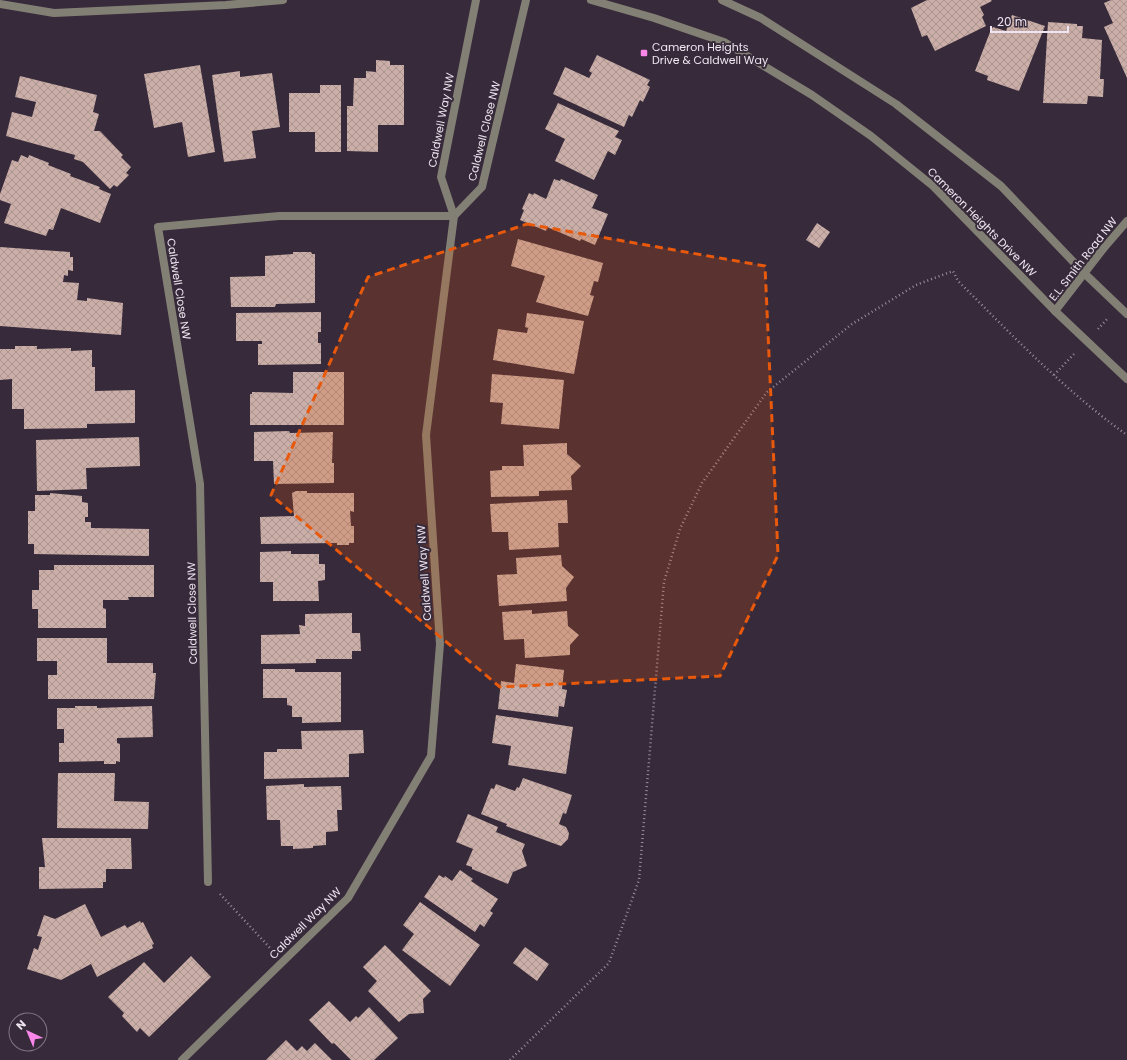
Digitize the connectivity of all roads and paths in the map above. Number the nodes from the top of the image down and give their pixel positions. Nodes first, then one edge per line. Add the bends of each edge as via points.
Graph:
1 (283, 0) edge
2 (476, 0) edge
3 (526, 0) edge
4 (591, 0) edge
5 (722, 0) edge
6 (0, 4) edge
7 (454, 216) junction
8 (1127, 221) edge
9 (1084, 273) junction
10 (1056, 311) junction
11 (1127, 314) edge
12 (1127, 379) edge
13 (1127, 435) edge
14 (208, 882) joint
15 (283, 962) junction
16 (182, 1060) edge
17 (510, 1060) edge

1 - 6 street via 54,13
2 - 7 street, Caldwell Way NW via 441,178
3 - 7 street, Caldwell Close NW via 482,187
4 - 10 street, Cameron Heights Drive NW via 724,42 812,95 871,136 933,186
5 - 9 street via 761,18 896,104 1001,186
7 - 14 street, Caldwell Close NW via 279,216 158,227 200,484
7 - 15 street, Caldwell Way NW via 426,435 440,644 431,756 348,898
8 - 9 street, E.L. Smith Road NW
9 - 10 street, E.L. Smith Road NW
9 - 11 street
10 - 12 street, Cameron Heights Drive NW
13 - 17 path via 1038,361 958,281 952,271 916,285 852,324 767,392 702,483 680,529 664,582 639,880 609,963
14 - 15 path
15 - 16 street, Caldwell Way NW

